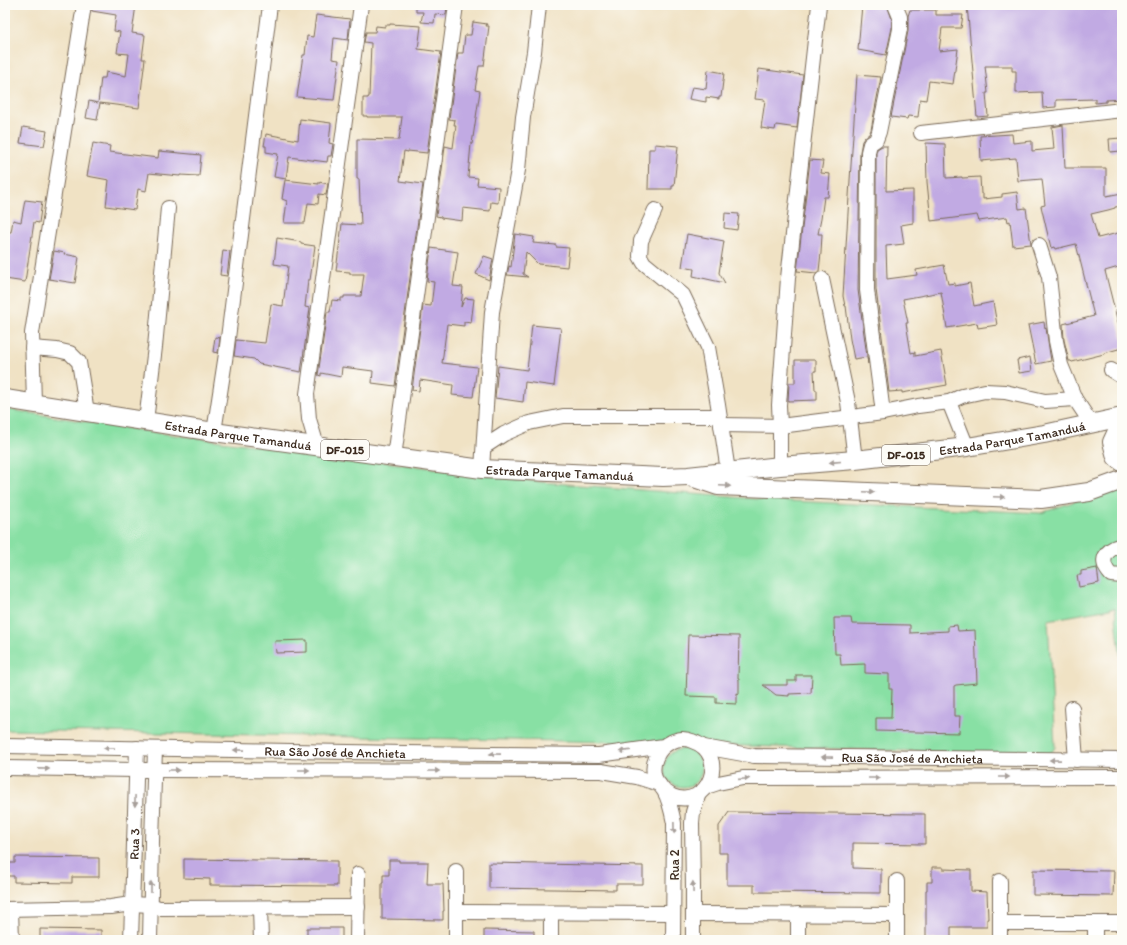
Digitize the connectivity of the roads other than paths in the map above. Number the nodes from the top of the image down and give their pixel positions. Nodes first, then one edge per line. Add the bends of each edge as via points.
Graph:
1 (84, 5) edge
2 (270, 5) edge
3 (361, 5) edge
4 (456, 5) edge
5 (539, 5) edge
6 (819, 5) edge
7 (895, 5) edge
8 (1122, 110) edge
9 (920, 133) dead end
10 (168, 208) dead end
11 (655, 210) dead end
12 (1038, 245) dead end
13 (822, 279) dead end
14 (32, 348) junction
15 (5, 399) edge
16 (1075, 399) junction
17 (949, 402) junction
18 (34, 403) junction
19 (87, 412) junction
20 (883, 413) junction
21 (850, 417) junction
22 (1122, 417) edge
23 (146, 421) junction
24 (720, 421) junction
25 (1091, 423) junction
26 (1122, 425) edge
27 (780, 426) junction
28 (214, 432) junction
29 (317, 446) junction
30 (484, 447) junction
31 (967, 447) junction
32 (394, 457) junction
33 (856, 460) junction
34 (1122, 462) edge
35 (780, 466) junction
36 (482, 469) junction
37 (728, 472) junction
38 (688, 476) junction
39 (1122, 480) edge
40 (1122, 545) edge
41 (1122, 576) edge
42 (1072, 708) dead end
43 (5, 746) edge
44 (664, 746) junction
45 (704, 747) junction
46 (137, 748) junction
47 (155, 749) junction
48 (1076, 760) junction
49 (1122, 760) edge
50 (5, 768) edge
51 (136, 770) junction
52 (155, 770) junction
53 (1122, 777) edge
54 (661, 788) junction
55 (703, 790) junction
56 (456, 871) dead end
57 (358, 874) dead end
58 (896, 881) dead end
59 (1000, 881) dead end
60 (131, 904) junction
61 (151, 905) junction
62 (358, 907) junction
63 (260, 908) junction
64 (8, 909) edge
65 (673, 910) junction
66 (693, 910) junction
67 (456, 912) junction
68 (551, 913) junction
69 (798, 914) junction
70 (897, 915) junction
71 (1000, 922) junction
72 (1095, 923) junction
73 (1122, 923) edge
74 (12, 940) edge
75 (131, 940) edge
76 (150, 940) edge
77 (260, 940) edge
78 (357, 940) edge
79 (456, 940) edge
80 (551, 940) edge
81 (673, 940) edge
82 (693, 940) edge
83 (798, 940) edge
84 (897, 940) edge
85 (1000, 940) edge
86 (1095, 940) edge

1 - 14 street via 32,333
2 - 28 street
3 - 29 street via 307,394 309,419
4 - 32 street
5 - 30 street via 518,170 492,312
6 - 27 street via 788,278 779,404
7 - 20 street via 900,17 900,29 880,132 876,140 870,144 868,152 867,290
8 - 9 street
10 - 23 street
11 - 24 street via 641,241 640,256 644,263 682,295 708,347
12 - 16 street via 1049,277 1061,365
13 - 21 street
14 - 18 street
14 - 19 street via 57,350 70,354 79,362
15 - 18 main road, Estrada Parque Tamanduá / DF-015
16 - 17 street via 1045,401 1005,392 985,391
16 - 25 street
17 - 20 street
17 - 31 street
18 - 19 main road, Estrada Parque Tamanduá / DF-015
19 - 23 main road, Estrada Parque Tamanduá / DF-015
20 - 21 street
21 - 27 street
21 - 33 street
22 - 25 main road, Estrada Parque Tamanduá / DF-015
23 - 28 main road, Estrada Parque Tamanduá / DF-015
24 - 27 street
24 - 30 street via 563,416 530,423 504,434
24 - 37 street
25 - 31 main road, Estrada Parque Tamanduá / DF-015
26 - 34 main road via 1112,442 1116,458
27 - 35 street
28 - 29 main road, Estrada Parque Tamanduá / DF-015
29 - 32 main road, Estrada Parque Tamanduá / DF-015
30 - 36 street
31 - 33 main road, Estrada Parque Tamanduá / DF-015
32 - 36 main road, Estrada Parque Tamanduá / DF-015
33 -> 35 main road, Estrada Parque Tamanduá / DF-015
35 - 37 main road, Estrada Parque Tamanduá / DF-015
36 - 38 main road, Estrada Parque Tamanduá / DF-015
37 - 38 main road, Estrada Parque Tamanduá / DF-015
38 -> 39 main road, Estrada Parque Tamanduá / DF-015 via 718,486 1041,499 1089,492
40 - 41 street via 1107,552 1104,559 1106,570 1111,575
42 - 48 street
46 -> 43 street, Rua São José de Anchieta
44 - 45 street, Rua São José de Anchieta via 680,739 697,742
44 -> 47 street, Rua São José de Anchieta via 599,754
44 - 54 street via 658,753 654,768 655,777
48 -> 45 street, Rua São José de Anchieta via 754,756
45 - 55 street via 712,762 713,771
46 - 47 street, Rua São José de Anchieta
46 - 51 street, Rua 3
47 - 52 street, Rua 3
48 - 49 street, Rua São José de Anchieta
50 -> 51 street, Rua São José de Anchieta
51 - 52 street, Rua São José de Anchieta
51 -> 60 street, Rua 3
52 -> 54 street, Rua São José de Anchieta via 601,771 637,777
61 -> 52 street, Rua 3
55 -> 53 street, Rua São José de Anchieta via 718,783 743,778
54 - 55 street, Rua São José de Anchieta via 672,796 681,798 691,797
54 -> 65 street, Rua 2 via 674,822
66 -> 55 street, Rua 2 via 692,823 693,812
56 - 67 street
57 - 62 street
58 - 70 street
59 - 71 street
60 - 61 street
60 - 64 street via 111,907
60 - 75 street, Rua 3
61 - 63 street via 159,908
61 - 76 street, Rua 3
62 - 63 street
62 - 78 street
63 - 77 street
64 - 74 street
65 - 66 street
65 - 68 street
65 - 81 street, Rua 2
66 - 69 street
66 - 82 street, Rua 2
67 - 68 street
67 - 79 street
68 - 80 street
69 - 70 street
69 - 83 street
70 - 84 street
71 - 72 street
71 - 85 street
72 - 73 street
72 - 86 street

